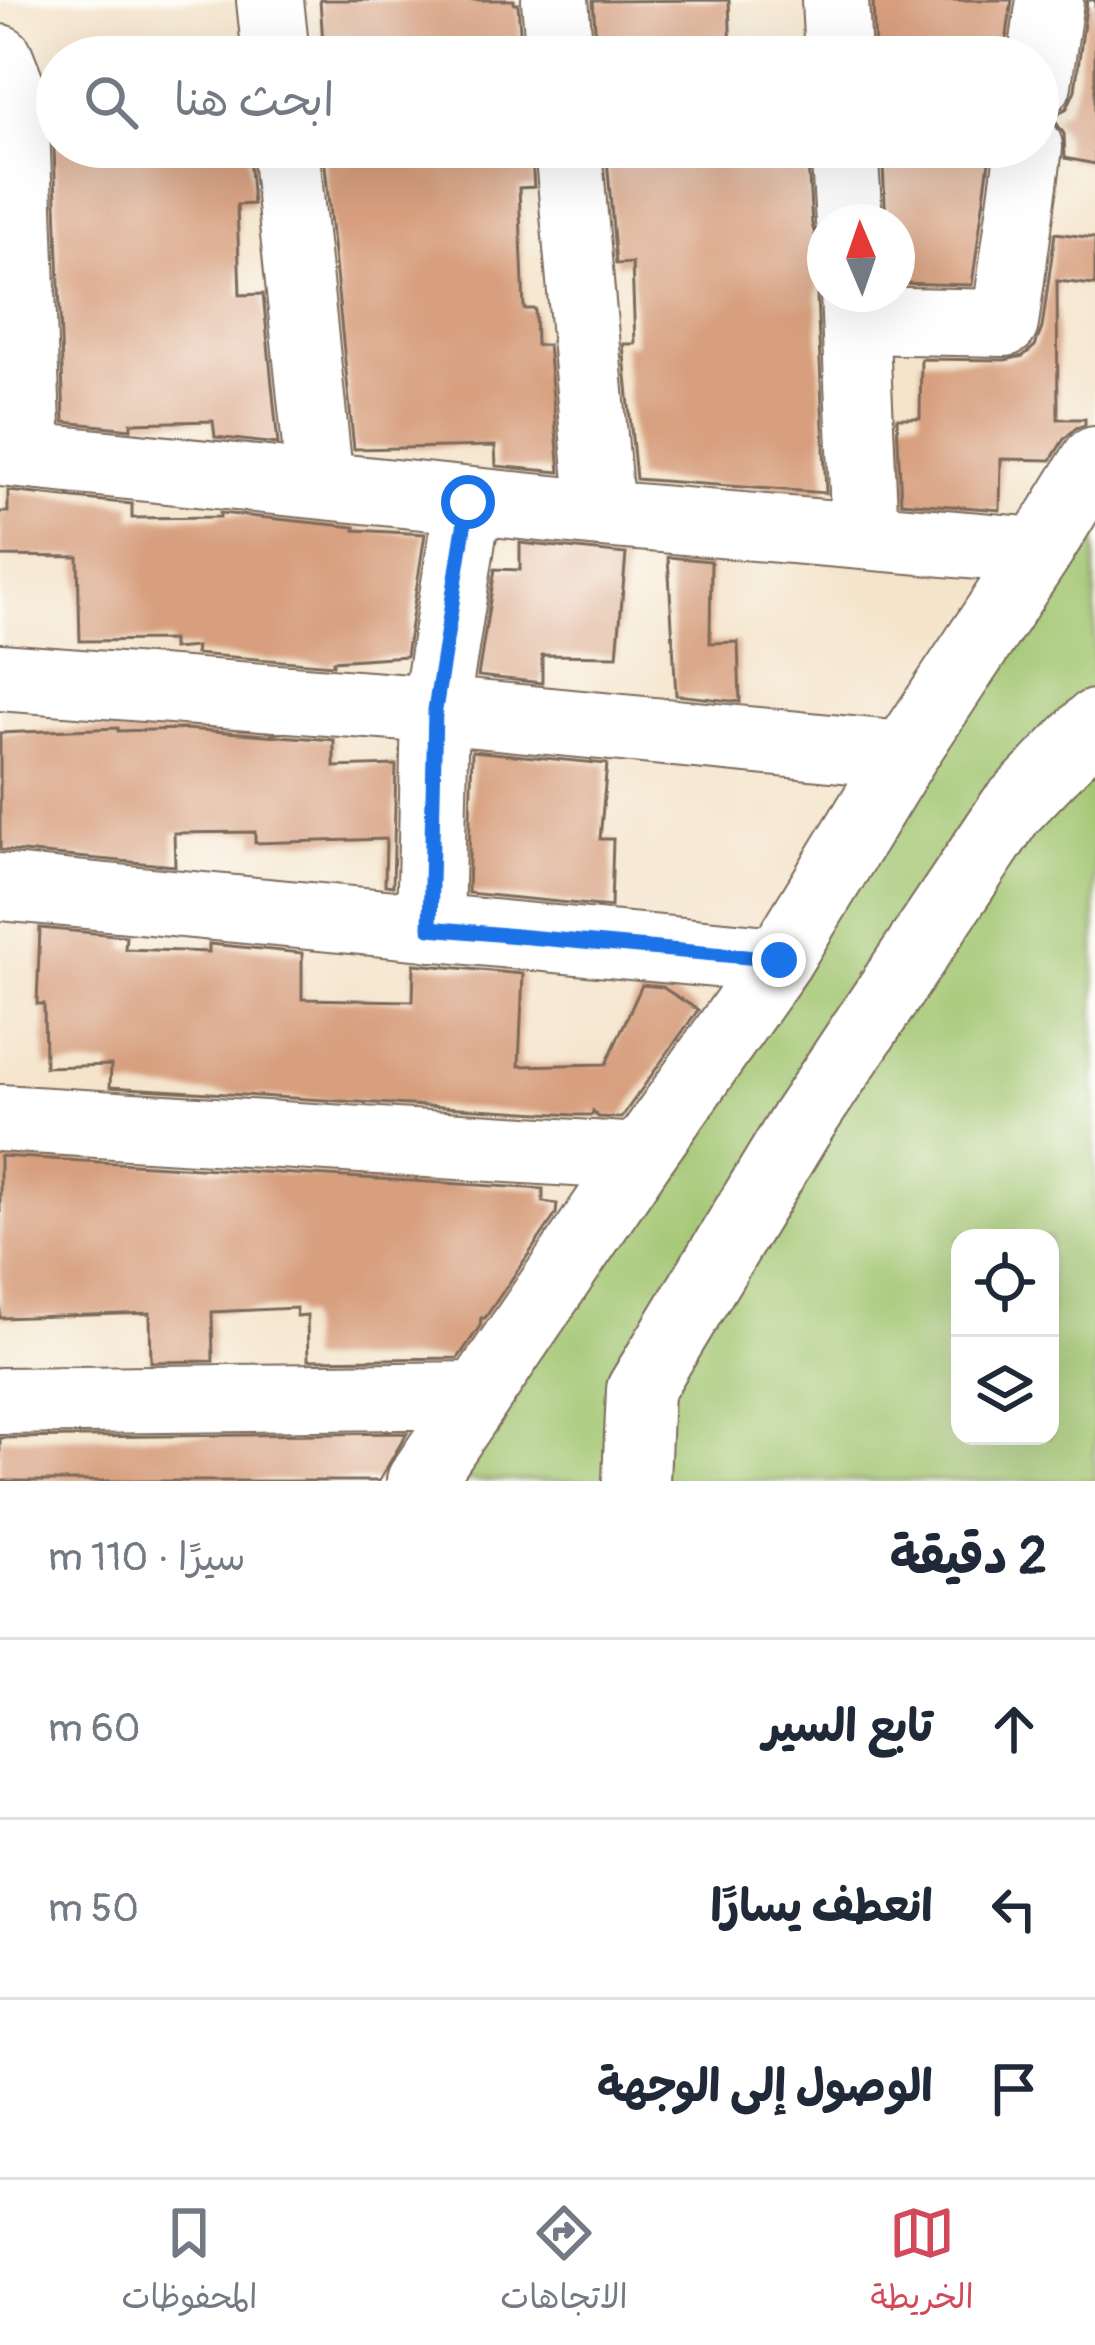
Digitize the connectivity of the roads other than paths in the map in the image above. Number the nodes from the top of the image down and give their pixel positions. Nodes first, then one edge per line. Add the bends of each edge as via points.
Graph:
1 (270, 0) edge
2 (555, 0) edge
3 (835, 0) edge
4 (1050, 0) edge
5 (274, 36) edge
6 (558, 36) edge
7 (837, 36) edge
8 (1045, 36) edge
9 (0, 58) edge
10 (288, 168) edge
11 (570, 168) edge
12 (845, 168) edge
13 (1026, 168) edge
14 (848, 204) edge
15 (855, 312) edge
16 (902, 312) edge
17 (14, 454) edge
18 (1095, 460) edge
19 (320, 484) junction
20 (468, 502) junction
21 (601, 514) junction
22 (865, 536) junction
23 (1039, 551) junction
24 (0, 677) edge
25 (435, 710) junction
26 (1095, 723) edge
27 (904, 755) junction
28 (0, 887) edge
29 (430, 928) junction
30 (779, 960) junction
31 (0, 1118) edge
32 (640, 1157) junction
33 (478, 1395) junction
34 (0, 1401) edge
35 (420, 1481) edge
36 (636, 1481) edge

1 - 5 street
2 - 6 street
3 - 7 street
4 - 8 street
9 - 17 street via 15,96
10 - 19 street
11 - 21 street
12 - 14 street
13 - 16 street via 1005,323
15 - 22 street
17 - 19 street
18 - 23 street
19 - 20 street
20 - 21 street
20 - 25 street
21 - 22 street
22 - 23 street
23 - 27 street
24 - 25 street
25 - 27 street
25 - 29 street
26 - 36 street via 1011,810 803,1121 640,1390
27 - 30 street
28 - 29 street
29 - 30 street
30 - 32 street
31 - 32 street
32 - 33 street
33 - 34 street
33 - 35 street

